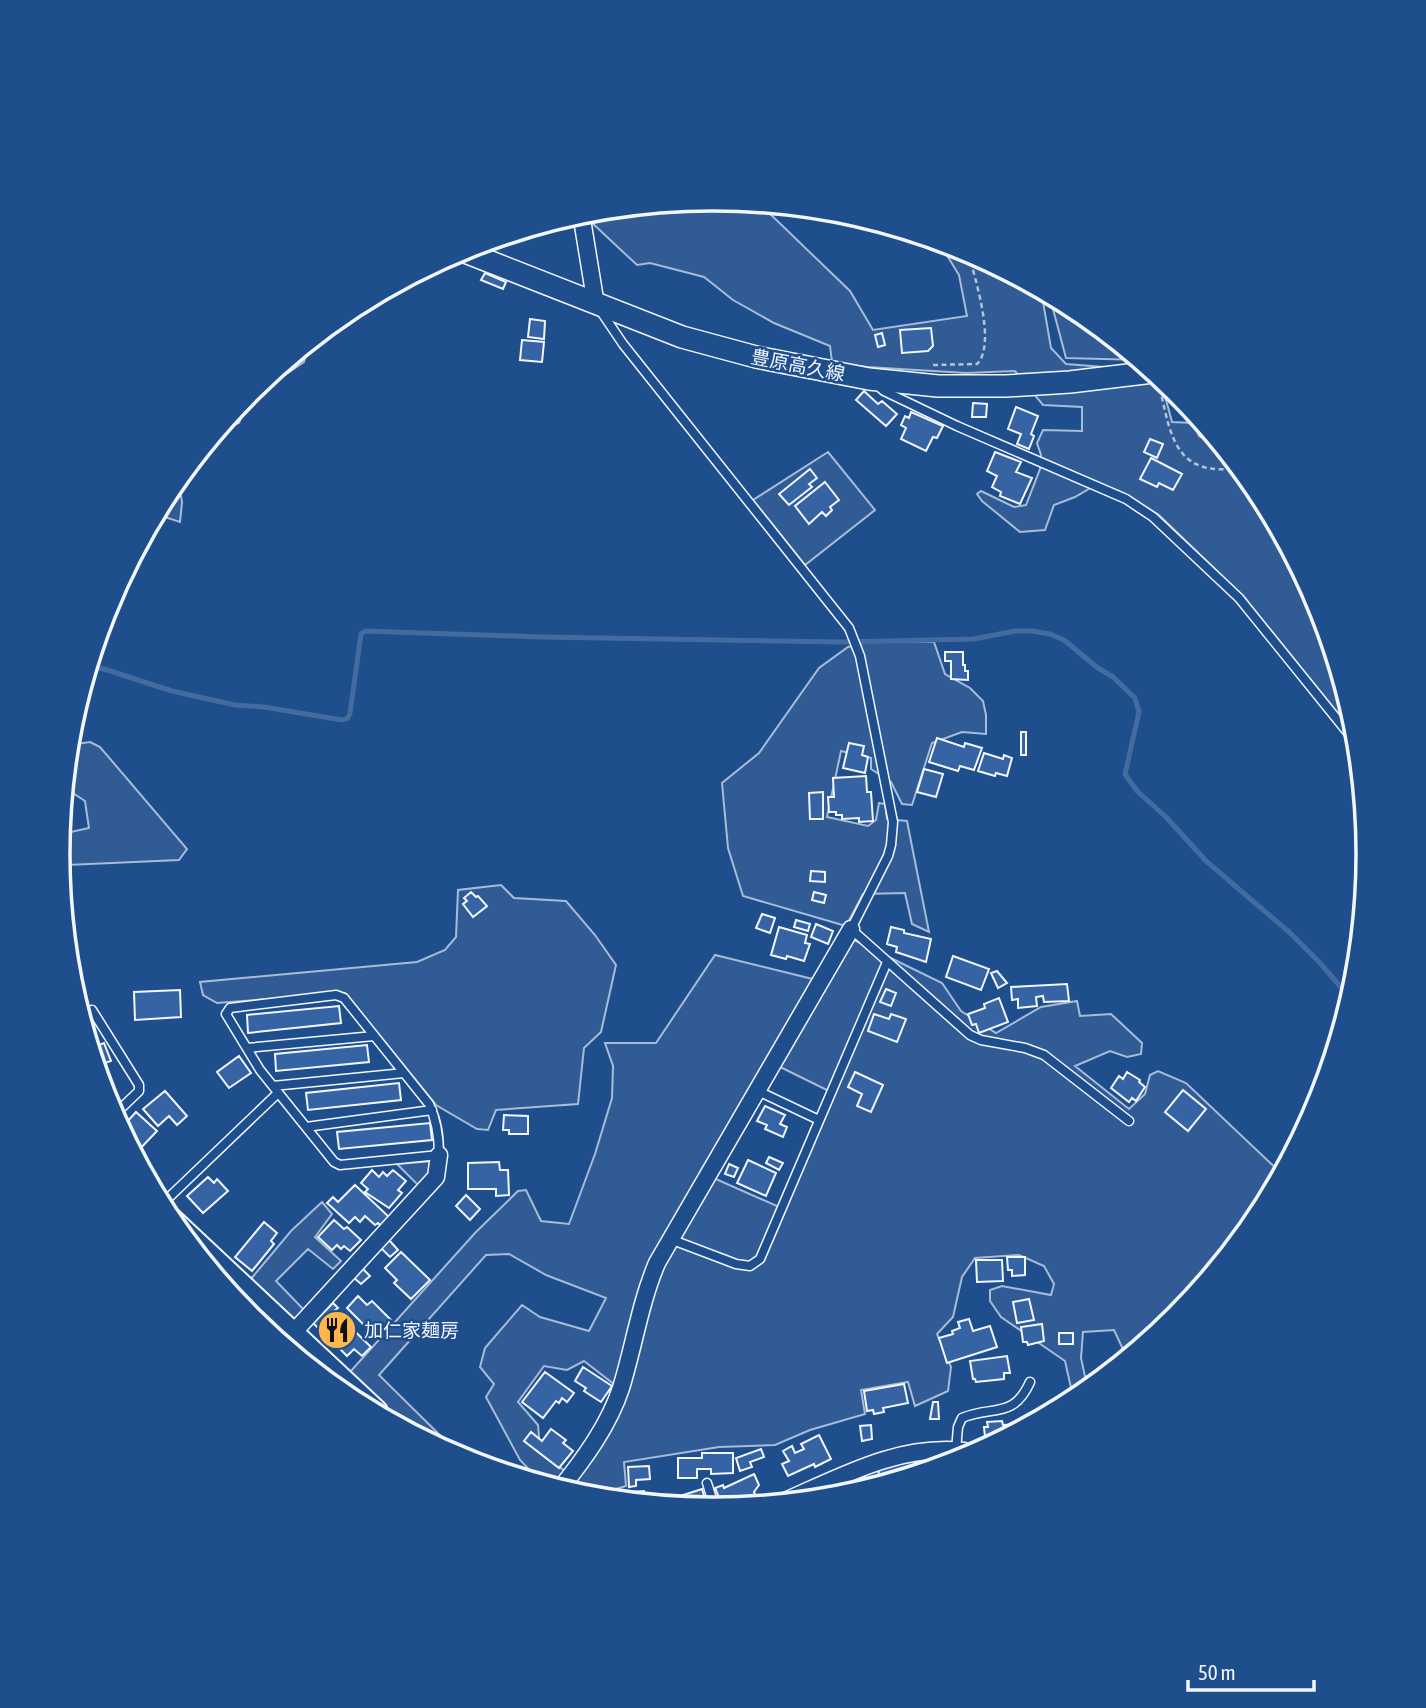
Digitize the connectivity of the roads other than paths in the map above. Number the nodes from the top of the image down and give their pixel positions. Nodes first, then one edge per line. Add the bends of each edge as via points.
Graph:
1 (583, 224) edge
2 (476, 257) edge
3 (596, 305) junction
4 (869, 379) junction
5 (1147, 380) edge
6 (1344, 727) edge
7 (851, 929) junction
8 (887, 962) junction
9 (92, 1010) dead end
10 (374, 1036) junction
11 (247, 1048) junction
12 (404, 1073) junction
13 (276, 1090) junction
14 (758, 1091) junction
15 (122, 1107) edge
16 (432, 1111) junction
17 (820, 1120) junction
18 (1129, 1121) dead end
19 (306, 1127) junction
20 (439, 1155) junction
21 (169, 1197) edge
22 (670, 1240) junction
23 (230, 1278) edge
24 (292, 1334) junction
25 (331, 1370) edge
26 (1030, 1382) dead end
27 (964, 1446) edge
28 (928, 1450) junction
29 (952, 1451) edge
30 (929, 1459) edge
31 (567, 1480) edge
32 (707, 1483) dead end
33 (816, 1488) edge
34 (711, 1497) edge

1 - 3 street
2 - 3 main road, 豊原高久線
3 - 4 main road, 豊原高久線 via 682,337
3 - 7 lane via 849,628 855,642 893,822 888,856
4 - 5 main road, 豊原高久線 via 938,386
4 - 6 lane via 884,391 957,426 1126,499 1153,517 1239,598
7 - 8 lane
7 - 14 street
8 - 17 lane
8 - 18 lane via 970,1035 1044,1055
9 - 15 lane via 139,1085 139,1091
10 - 11 lane
10 - 11 lane via 344,998 337,996 230,1007 226,1014
10 - 12 lane
11 - 13 lane
12 - 13 lane
12 - 16 lane
13 - 19 lane
13 - 21 lane
14 - 17 lane
14 - 22 street
16 - 19 lane
16 - 20 lane via 439,1132
17 - 22 lane via 760,1259 750,1266 736,1264
19 - 20 lane via 340,1165
20 - 24 street via 436,1177
22 - 31 street via 648,1285 616,1400
23 - 24 main road
24 - 25 main road
26 - 27 lane via 1024,1395 1000,1412 962,1418 958,1427
28 - 29 street
28 - 30 lane
28 - 33 street via 888,1458
32 - 34 lane

